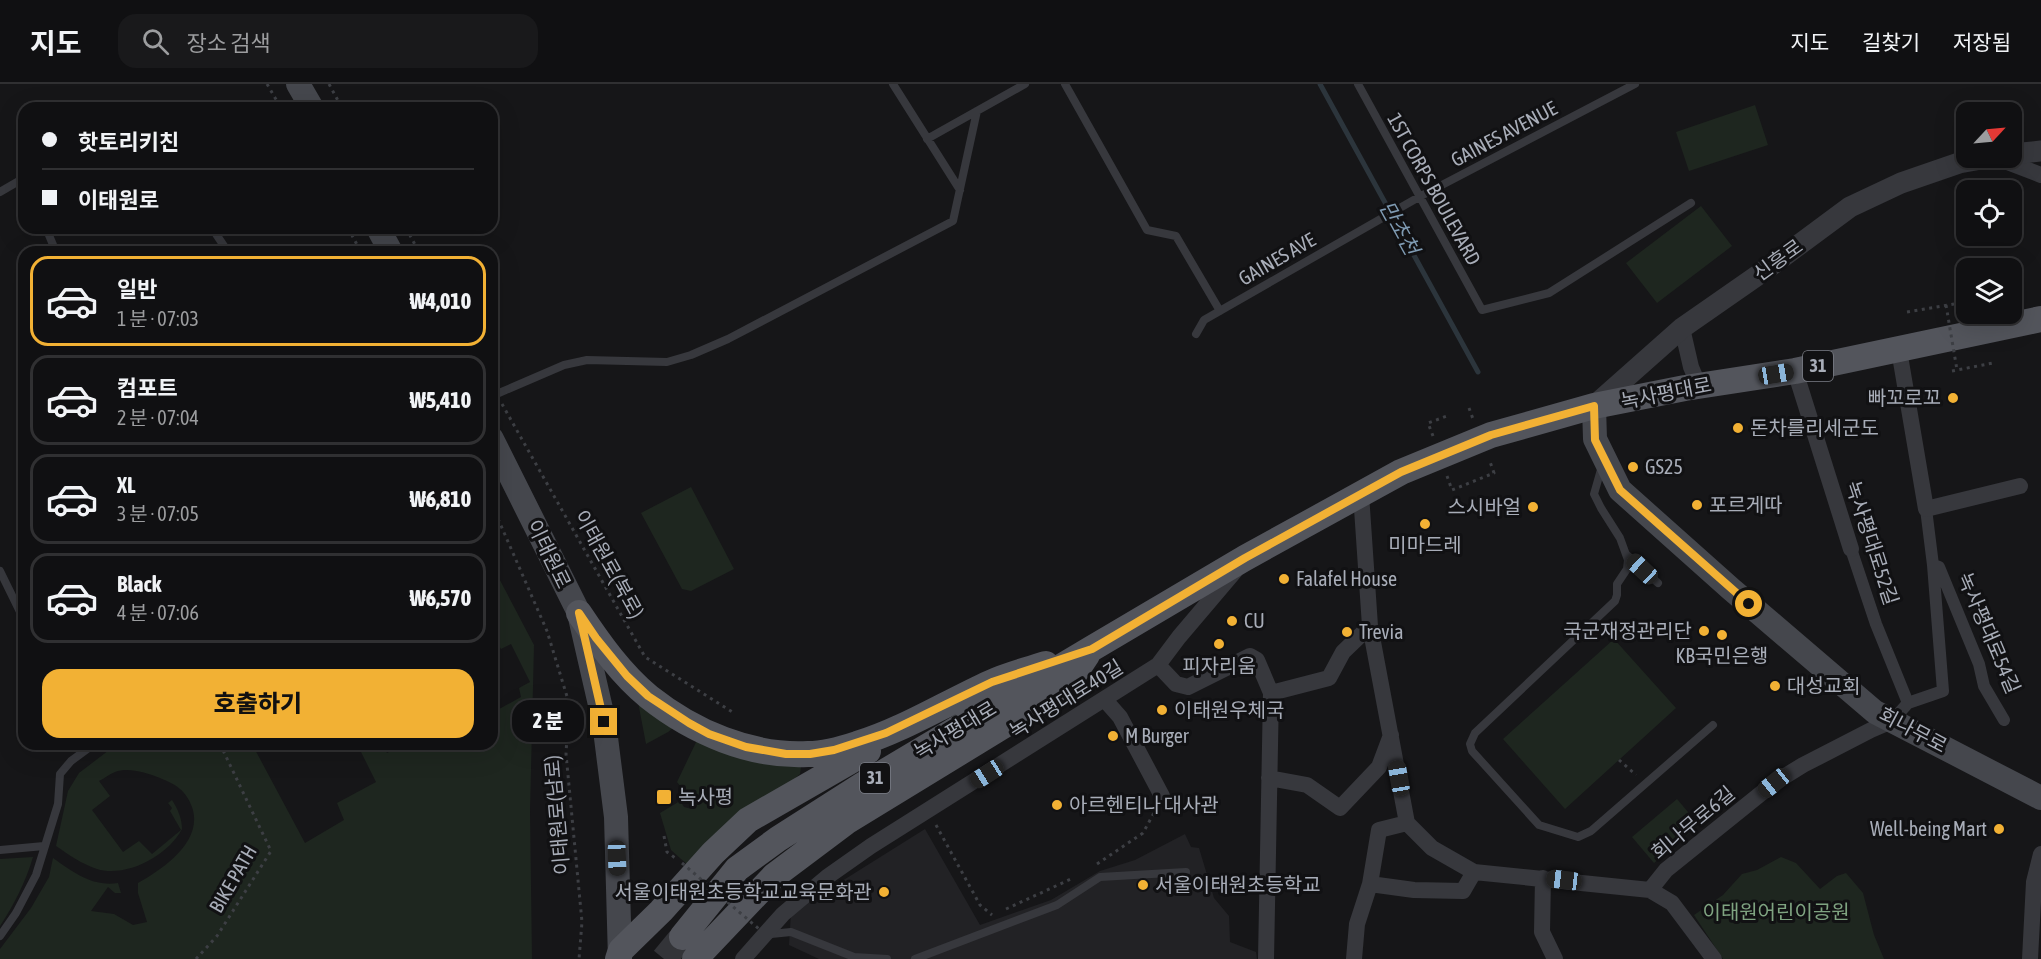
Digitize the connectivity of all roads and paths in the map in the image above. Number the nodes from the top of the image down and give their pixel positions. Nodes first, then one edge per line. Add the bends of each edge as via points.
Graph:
1 (267, 84) edge
2 (298, 84) edge
3 (329, 84) edge
4 (893, 84) edge
5 (1025, 84) edge
6 (1065, 84) edge
7 (1358, 84) edge
8 (1635, 84) edge
9 (278, 102) edge
10 (308, 102) edge
11 (339, 102) edge
12 (977, 111) junction
13 (927, 139) junction
14 (2041, 151) edge
15 (2022, 153) edge
16 (1956, 164) edge
17 (2022, 168) edge
18 (2041, 175) edge
19 (18, 182) edge
20 (960, 190) junction
21 (0, 192) edge
22 (1419, 197) junction
23 (1691, 203) dead end
24 (1380, 219) joint
25 (1954, 304) dead end
26 (1946, 305) junction
27 (1220, 311) junction
28 (1907, 312) dead end
29 (2041, 319) edge
30 (1682, 328) junction
31 (1196, 334) dead end
32 (1899, 350) junction
33 (1993, 363) dead end
34 (1795, 371) junction
35 (1699, 386) junction
36 (498, 393) edge
37 (498, 402) edge
38 (1594, 406) junction
39 (1447, 416) dead end
40 (1428, 423) dead end
41 (498, 451) edge
42 (1604, 460) junction
43 (1494, 473) dead end
44 (2020, 486) dead end
45 (1452, 490) dead end
46 (1361, 494) junction
47 (1926, 509) junction
48 (498, 519) edge
49 (1851, 549) joint
50 (1627, 555) junction
51 (1245, 558) junction
52 (1932, 565) junction
53 (0, 571) edge
54 (1658, 583) dead end
55 (18, 608) edge
56 (579, 613) junction
57 (1370, 626) junction
58 (1092, 649) junction
59 (1158, 665) junction
60 (992, 682) junction
61 (1271, 693) junction
62 (1105, 700) junction
63 (1900, 712) junction
64 (734, 713) dead end
65 (2004, 720) dead end
66 (1713, 725) dead end
67 (1391, 734) junction
68 (86, 750) edge
69 (223, 750) edge
70 (1619, 760) dead end
71 (1269, 778) junction
72 (1646, 784) junction
73 (2041, 798) edge
74 (1161, 800) joint
75 (1407, 823) junction
76 (664, 836) dead end
77 (944, 840) dead end
78 (44, 846) junction
79 (0, 850) edge
80 (2041, 854) edge
81 (1096, 865) dead end
82 (1186, 872) dead end
83 (1474, 872) junction
84 (1077, 875) dead end
85 (1543, 878) junction
86 (1370, 884) junction
87 (1650, 890) junction
88 (764, 930) junction
89 (0, 936) edge
90 (681, 937) tunnel mouth
91 (623, 957) edge
92 (695, 958) tunnel mouth
93 (196, 959) edge
94 (579, 959) edge
95 (743, 959) edge
96 (887, 959) edge
97 (915, 959) edge
98 (1266, 959) edge
99 (1354, 959) edge
100 (1555, 959) edge
101 (1714, 959) edge
102 (2030, 959) edge

1 - 9 path
2 - 10 main road
3 - 11 path
4 - 13 lane
5 - 12 lane
6 - 27 lane via 1147,230 1176,236
7 - 22 lane, 1ST CORPS BOULEVARD
8 - 22 lane, GAINES AVENUE
12 - 13 lane
12 - 20 lane
13 - 20 lane
14 - 15 street
16 - 30 street, 신흥로 via 1901,183 1850,207
17 - 18 street
19 - 21 lane
20 - 36 lane via 953,221 721,342 667,363 587,360 564,365
22 - 23 lane, 1ST CORPS BOULEVARD via 1482,310 1549,293
22 - 24 lane, GAINES AVENUE
24 - 27 lane, GAINES AVE
25 - 26 path, bridge
26 - 28 path
26 - 33 path, bridge via 1954,370
27 - 31 lane, GAINES AVE via 1204,320
29 - 32 main road, 녹사평대로 / 31
30 - 35 street
30 - 38 street, 신흥로
32 - 34 main road, 녹사평대로 / 31
32 - 47 street, 녹사평대로54길
34 - 35 main road, 녹사평대로 / 31
34 - 49 street, 녹사평대로52길
35 - 38 main road, 녹사평대로 / 31
37 - 64 path, 이태원로(북로) via 645,657
38 - 42 main road, 회나무로 via 1595,440
38 - 46 main road, 녹사평대로 / 31 via 1464,445
39 - 40 path
41 - 56 main road, 이태원로
42 - 50 lane via 1594,495
42 - 63 main road, 회나무로 via 1620,490 1875,712
43 - 45 path
44 - 47 street
46 - 51 main road, 녹사평대로 / 31
46 - 57 street
47 - 52 street, 녹사평대로54길
48 - 94 path, 이태원로(남로) via 547,631 569,703 566,754 582,922
49 - 63 street, 녹사평대로52길
50 - 54 lane
50 - 72 lane via 1627,569 1617,584 1615,601 1475,733 1470,744 1478,759 1539,825 1578,837 1591,831
51 - 58 main road, 녹사평대로 / 31
51 - 59 street, 녹사평대로40길
52 - 63 street, 녹사평대로54길 via 1943,691
52 - 65 street, 녹사평대로54길 via 1939,567 1979,664 1984,686
53 - 55 lane
56 - 60 main road via 627,676 666,710 709,734 768,751 810,754 859,744
56 - 91 main road, 이태원로 via 604,722 615,817
57 - 61 street via 1344,652 1329,678
57 - 67 street
58 - 60 main road
58 - 90 main road, 녹사평대로 / 31 via 778,838 737,869
58 - 92 main road via 1065,688 846,822 774,876
59 - 61 street via 1176,684 1188,687 1250,656 1257,660
59 - 62 street, 녹사평대로40길
60 - 91 main road via 748,820 713,853
61 - 71 street
62 - 74 street via 1120,717
62 - 88 street, 녹사평대로40길 via 871,846
63 - 73 main road, 회나무로
63 - 87 street, 회나무로6길 via 1774,783 1666,870
66 - 72 lane
67 - 71 street via 1379,767 1340,808 1307,785
67 - 75 street
68 - 78 lane via 60,774 58,804
69 - 93 path, BIKE PATH via 271,850 217,936
70 - 72 path
71 - 98 street
74 - 81 path via 1143,833
75 - 83 street via 1432,848
75 - 86 street via 1379,830
76 - 88 path, bridge via 667,852
77 - 84 path via 980,905 991,915
78 - 79 lane
78 - 89 lane via 36,875
80 - 102 street via 2034,882
82 - 97 lane via 1100,877 1057,905
83 - 85 street
83 - 86 street via 1463,891
85 - 87 street
85 - 100 street via 1542,932
86 - 99 street via 1357,924
87 - 101 street via 1672,903
88 - 95 street, 녹사평대로40길
88 - 96 lane via 771,934 791,932 854,957

